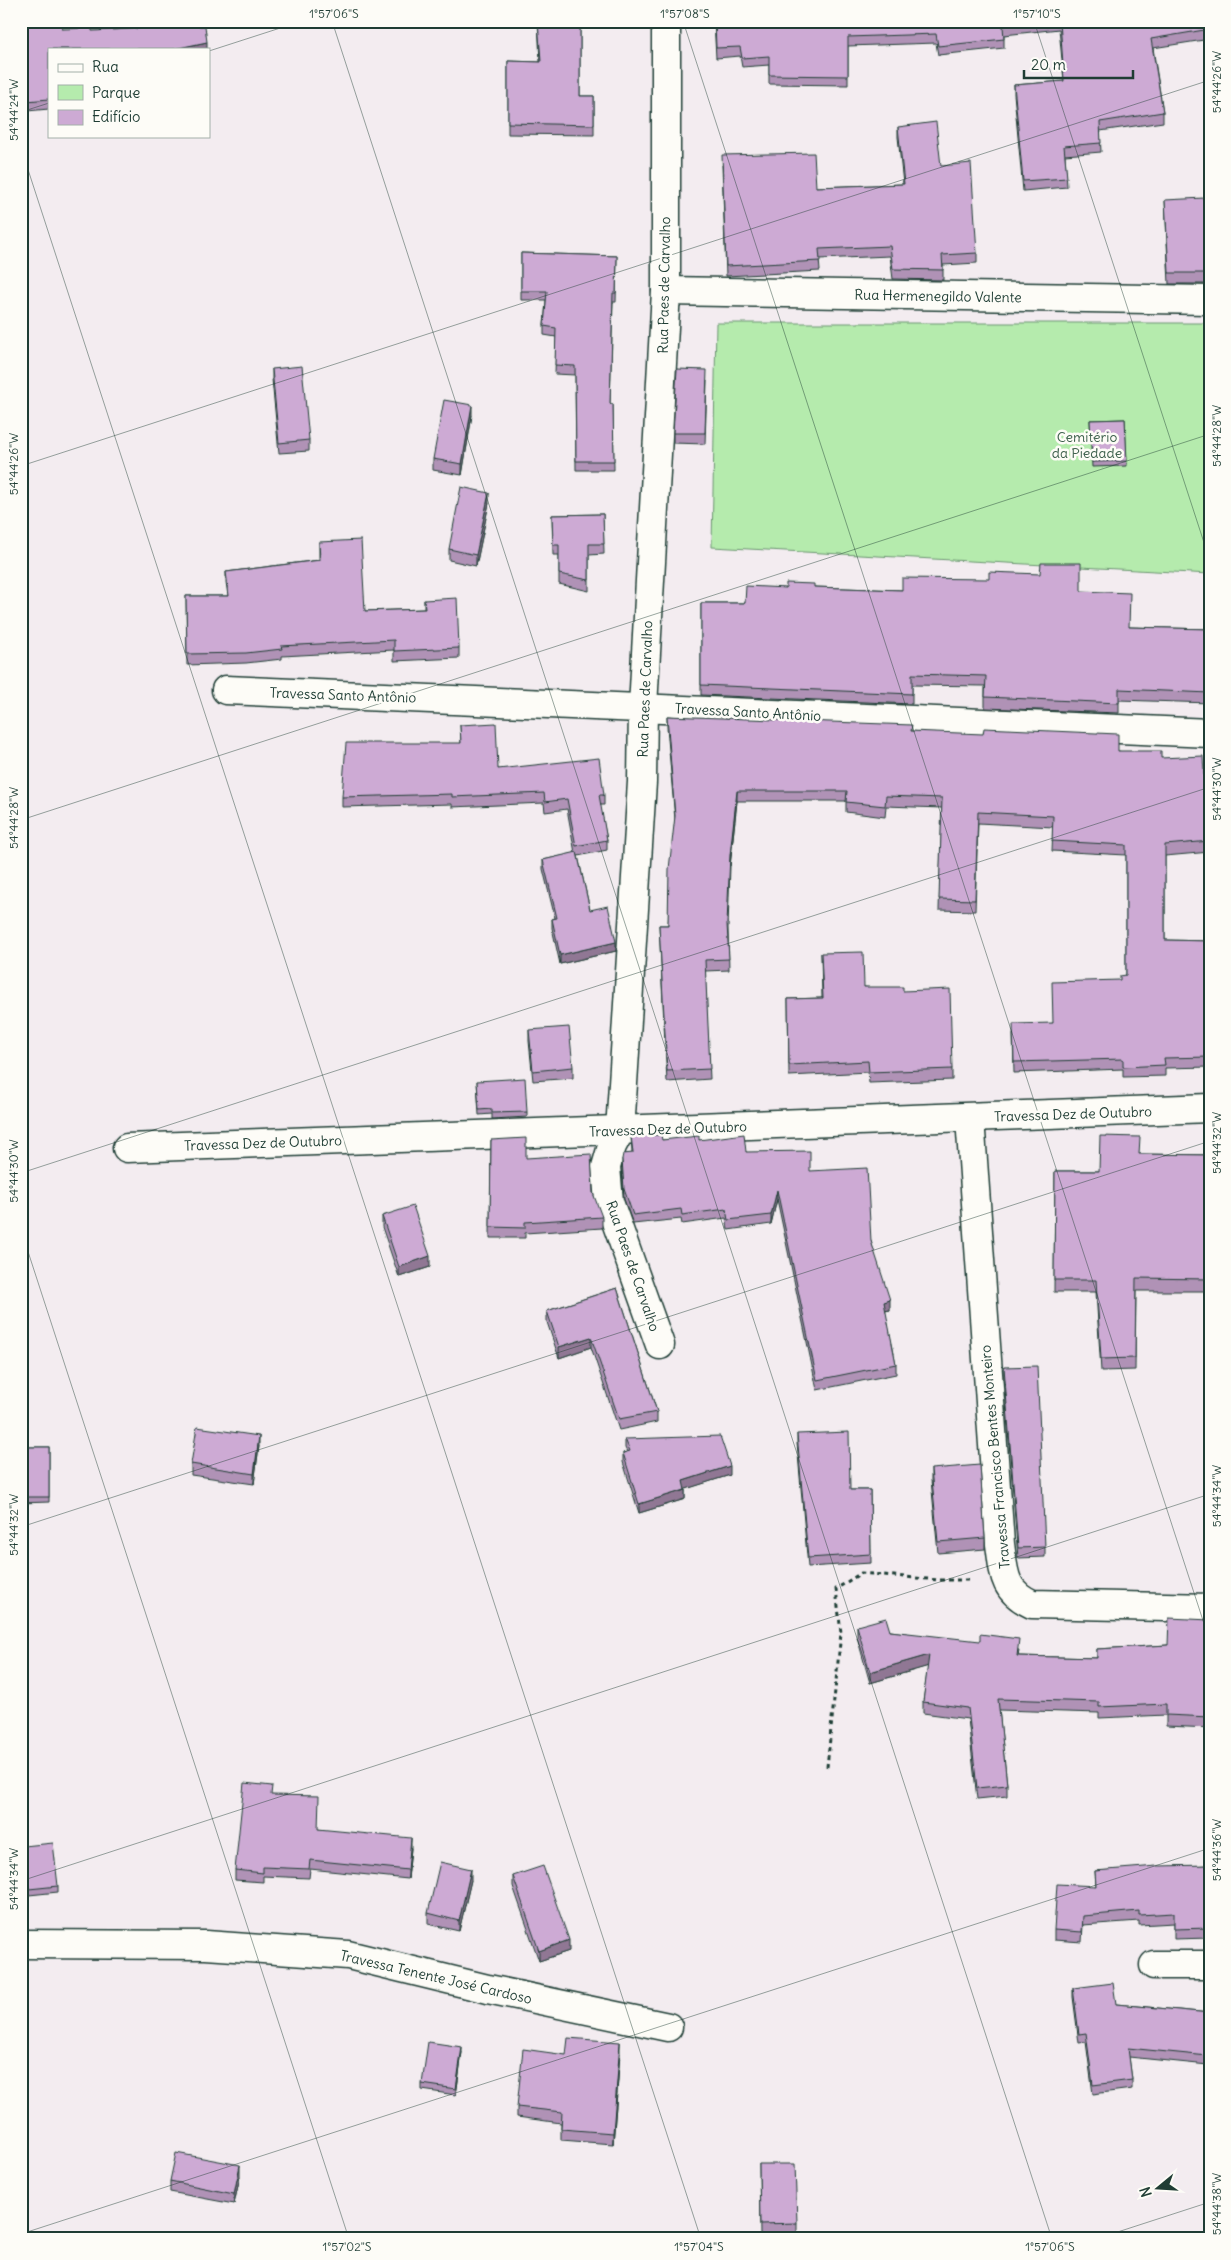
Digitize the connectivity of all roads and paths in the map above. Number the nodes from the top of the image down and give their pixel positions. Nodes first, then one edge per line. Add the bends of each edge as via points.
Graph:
1 (666, 21) edge
2 (666, 291) junction
3 (1210, 300) edge
4 (226, 690) dead end
5 (643, 707) junction
6 (1210, 733) edge
7 (1210, 1108) edge
8 (970, 1118) junction
9 (620, 1131) junction
10 (127, 1148) dead end
11 (660, 1345) dead end
12 (1005, 1580) junction
13 (1210, 1608) edge
14 (827, 1767) dead end
15 (21, 1944) edge
16 (1154, 1965) dead end
17 (1210, 1965) edge
18 (668, 2027) dead end

1 - 2 street, Rua Paes de Carvalho
2 - 3 street, Rua Hermenegildo Valente
2 - 5 street, Rua Paes de Carvalho
4 - 5 street, Travessa Santo Antônio
5 - 6 street, Travessa Santo Antônio
5 - 9 street, Rua Paes de Carvalho via 642,782
7 - 8 street, Travessa Dez de Outubro
8 - 9 street, Travessa Dez de Outubro
8 - 12 street, Travessa Francisco Bentes Monteiro
9 - 10 street, Travessa Dez de Outubro
9 - 11 street, Rua Paes de Carvalho via 606,1168 609,1202
12 - 13 street, Travessa Francisco Bentes Monteiro via 1018,1598 1032,1604
12 - 14 path via 938,1580 861,1573 836,1589 841,1633
15 - 18 street, Travessa Tenente José Cardoso via 206,1945 348,1955
16 - 17 street

